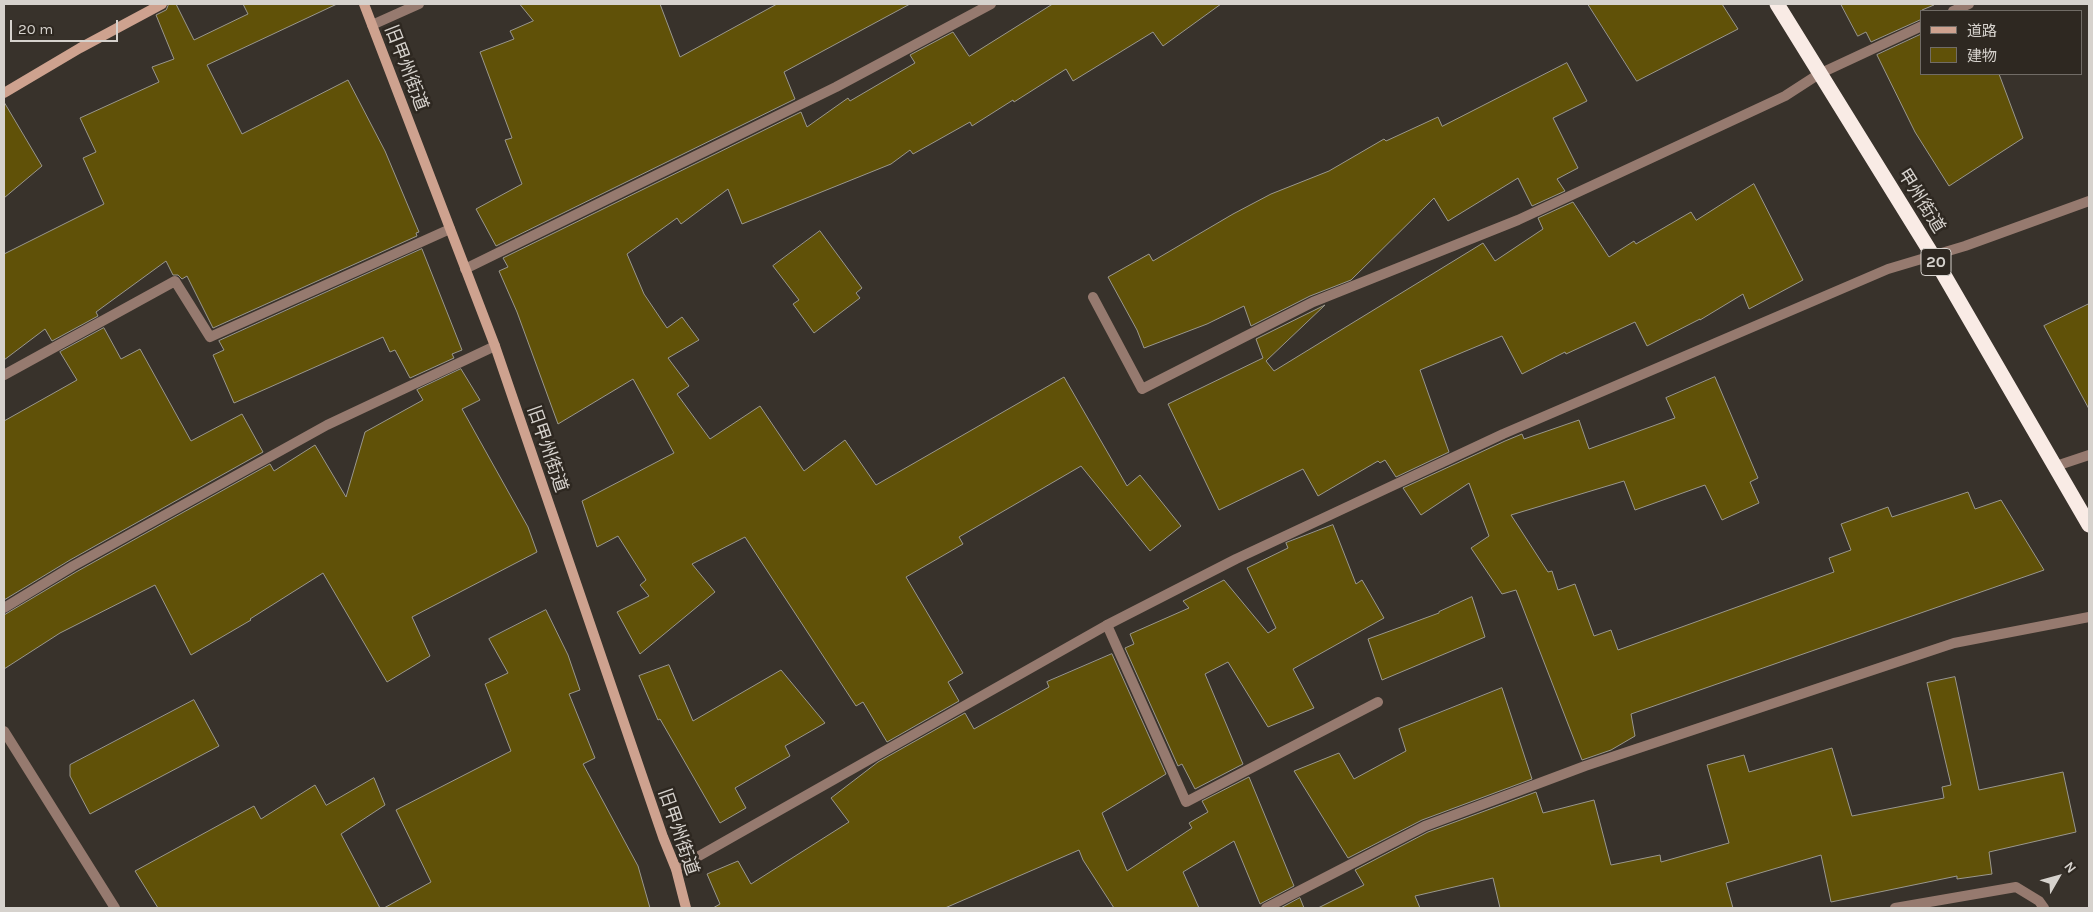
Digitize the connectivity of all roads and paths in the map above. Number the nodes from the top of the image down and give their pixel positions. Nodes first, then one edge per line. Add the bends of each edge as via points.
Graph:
1 (162, 4) edge
2 (364, 4) edge
3 (419, 4) edge
4 (991, 4) edge
5 (1777, 4) edge
6 (1969, 4) edge
7 (1955, 10) edge
8 (372, 25) junction
9 (1920, 27) edge
10 (1819, 74) junction
11 (4, 93) edge
12 (2089, 201) edge
13 (450, 229) junction
14 (1933, 256) junction
15 (465, 269) junction
16 (1093, 297) dead end
17 (495, 346) junction
18 (4, 375) edge
19 (2089, 455) edge
20 (2056, 466) junction
21 (2089, 525) edge
22 (4, 608) edge
23 (2089, 617) edge
24 (1107, 625) junction
25 (1378, 702) dead end
26 (4, 731) edge
27 (676, 869) junction
28 (115, 908) edge
29 (686, 908) edge
30 (1266, 908) edge
31 (1896, 908) edge
32 (2044, 908) edge

1 - 11 main road
2 - 8 main road, 旧甲州街道
3 - 8 street
4 - 15 street via 836,87
5 - 10 highway, 甲州街道 / 20
6 - 7 street
8 - 13 main road, 旧甲州街道
9 - 10 street
10 - 14 highway, 甲州街道 / 20
10 - 16 street via 1785,96 1518,220 1313,302 1142,389
12 - 14 street
13 - 15 main road, 旧甲州街道
13 - 18 street via 210,337 175,281
14 - 20 highway, 甲州街道 / 20
14 - 24 street via 1888,269 1503,434 1236,559
15 - 17 main road, 旧甲州街道
17 - 22 street via 327,425 73,566
17 - 27 main road, 旧甲州街道
19 - 20 street
20 - 21 highway, 甲州街道 / 20
23 - 30 street via 1954,643 1585,766 1425,826
24 - 25 street via 1186,802
24 - 27 street
26 - 28 street
27 - 29 main road, 旧甲州街道
31 - 32 street via 2016,887 2039,901

